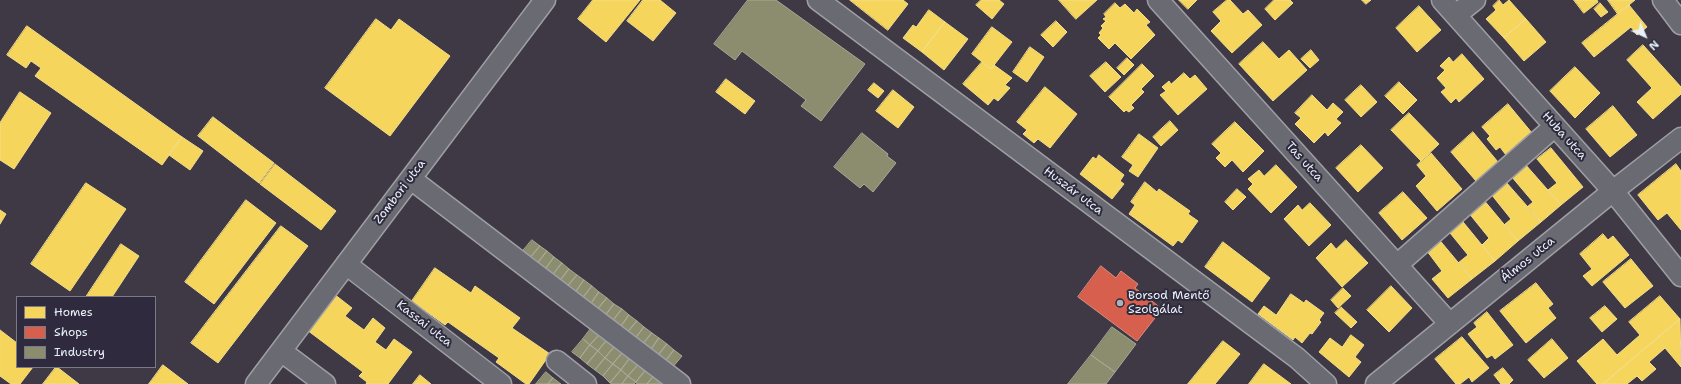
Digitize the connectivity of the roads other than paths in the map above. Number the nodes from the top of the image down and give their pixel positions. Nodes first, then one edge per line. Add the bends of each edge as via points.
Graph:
1 (545, 0) edge
2 (818, 0) edge
3 (1158, 0) edge
4 (1442, 0) edge
5 (1475, 0) edge
6 (1663, 0) edge
7 (1456, 15) junction
8 (1681, 22) edge
9 (1555, 126) junction
10 (1681, 138) edge
11 (411, 179) junction
12 (1613, 191) junction
13 (346, 264) junction
14 (1397, 265) junction
15 (1681, 276) edge
16 (1450, 324) junction
17 (281, 351) junction
18 (557, 361) dead end
19 (256, 384) edge
20 (324, 384) edge
21 (501, 384) edge
22 (586, 384) edge
23 (680, 384) edge
24 (1326, 384) edge
25 (1376, 384) edge

1 - 11 street, Zombori utca
2 - 24 street, Huszár utca via 1297,358
3 - 14 street, Tas utca
4 - 7 street, Huba utca
5 - 7 street
6 - 8 street
7 - 9 street, Huba utca
9 - 12 street, Huba utca
9 - 14 street
10 - 12 street, Álmos utca
11 - 13 street, Zombori utca
11 - 23 street
12 - 15 street, Huba utca
12 - 16 street, Álmos utca
13 - 17 street, Zombori utca
13 - 21 street, Kassai utca
14 - 16 street, Tas utca
16 - 25 street, Álmos utca
17 - 19 street, Zombori utca
17 - 20 street
18 - 22 street

